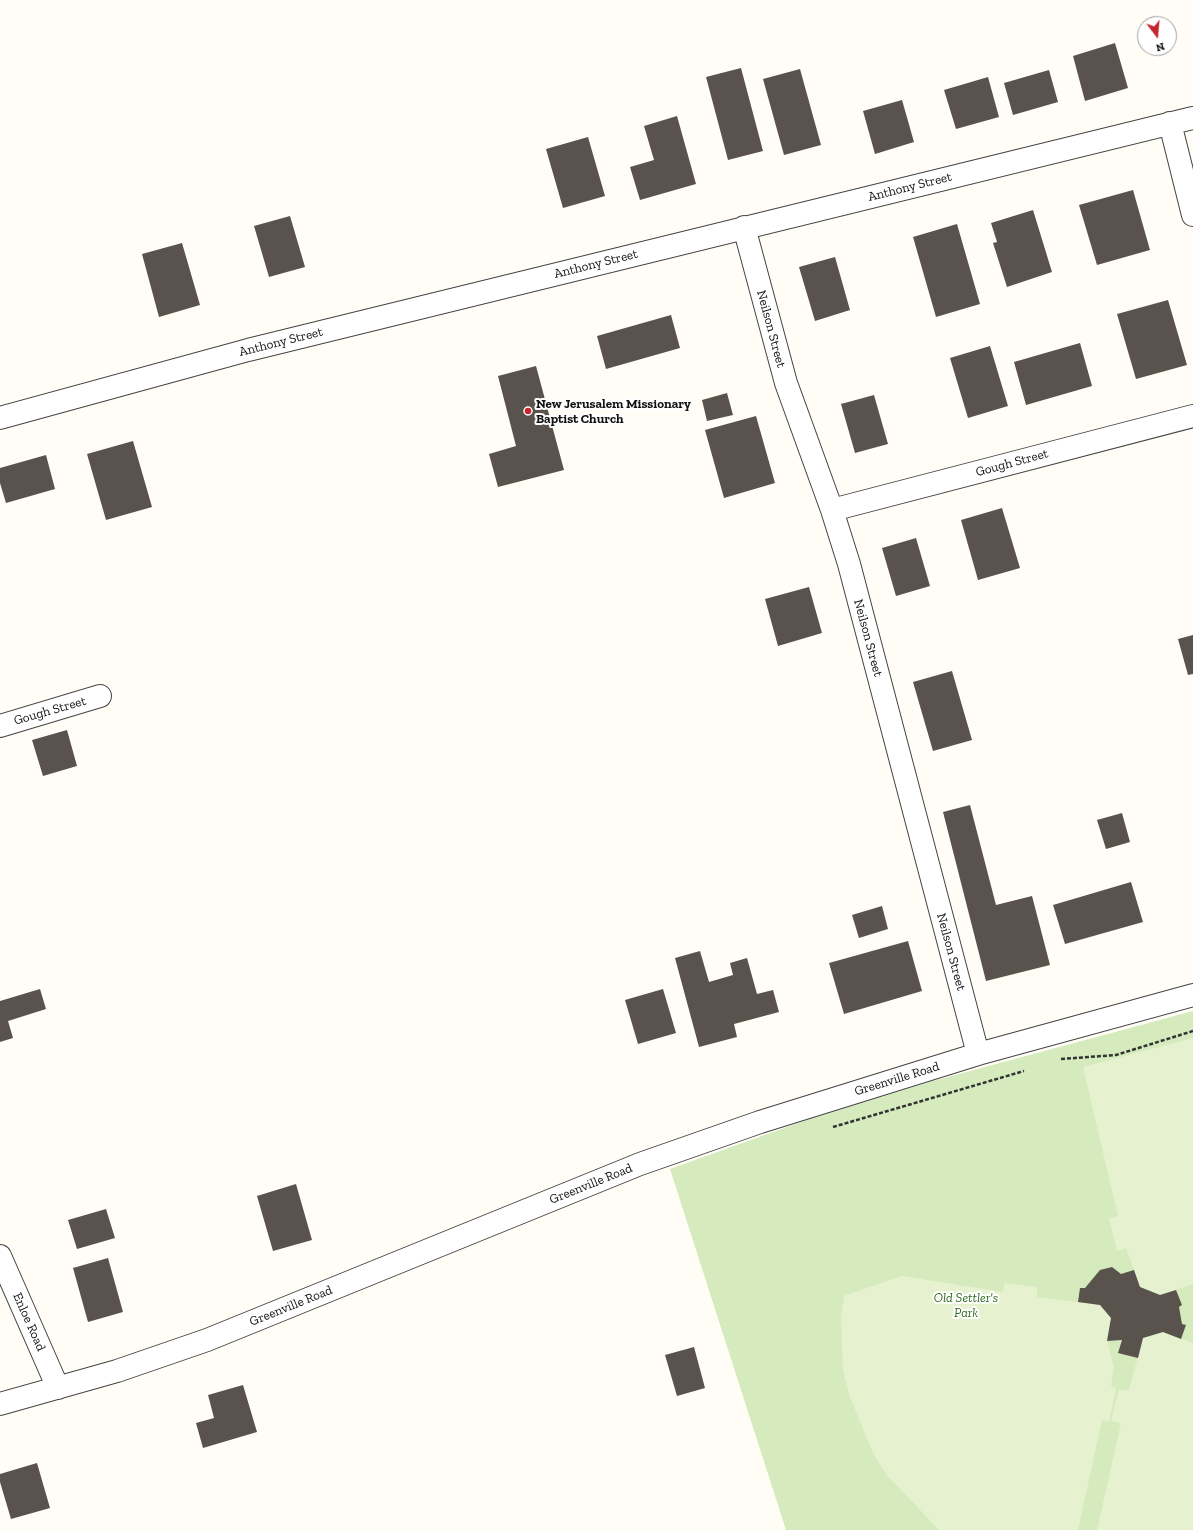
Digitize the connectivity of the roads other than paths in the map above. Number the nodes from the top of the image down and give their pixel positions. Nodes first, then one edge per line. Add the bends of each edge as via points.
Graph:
1 (1193, 118) edge
2 (1170, 123) junction
3 (1193, 216) edge
4 (744, 227) junction
5 (1193, 416) edge
6 (0, 418) edge
7 (832, 510) junction
8 (100, 696) dead end
9 (0, 726) edge
10 (1193, 995) edge
11 (978, 1054) junction
12 (0, 1256) edge
13 (58, 1388) junction
14 (0, 1404) edge

1 - 2 street, Anthony Street
2 - 3 street
2 - 4 street, Anthony Street
4 - 6 street, Anthony Street via 248,350
4 - 7 street, Neilson Street via 786,383
5 - 7 street, Gough Street
7 - 11 street, Neilson Street via 851,572
8 - 9 street, Gough Street
10 - 11 street, Greenville Road
11 - 13 street, Greenville Road via 760,1122 671,1153 207,1340
12 - 13 street, Enloe Road
13 - 14 street, Greenville Road

